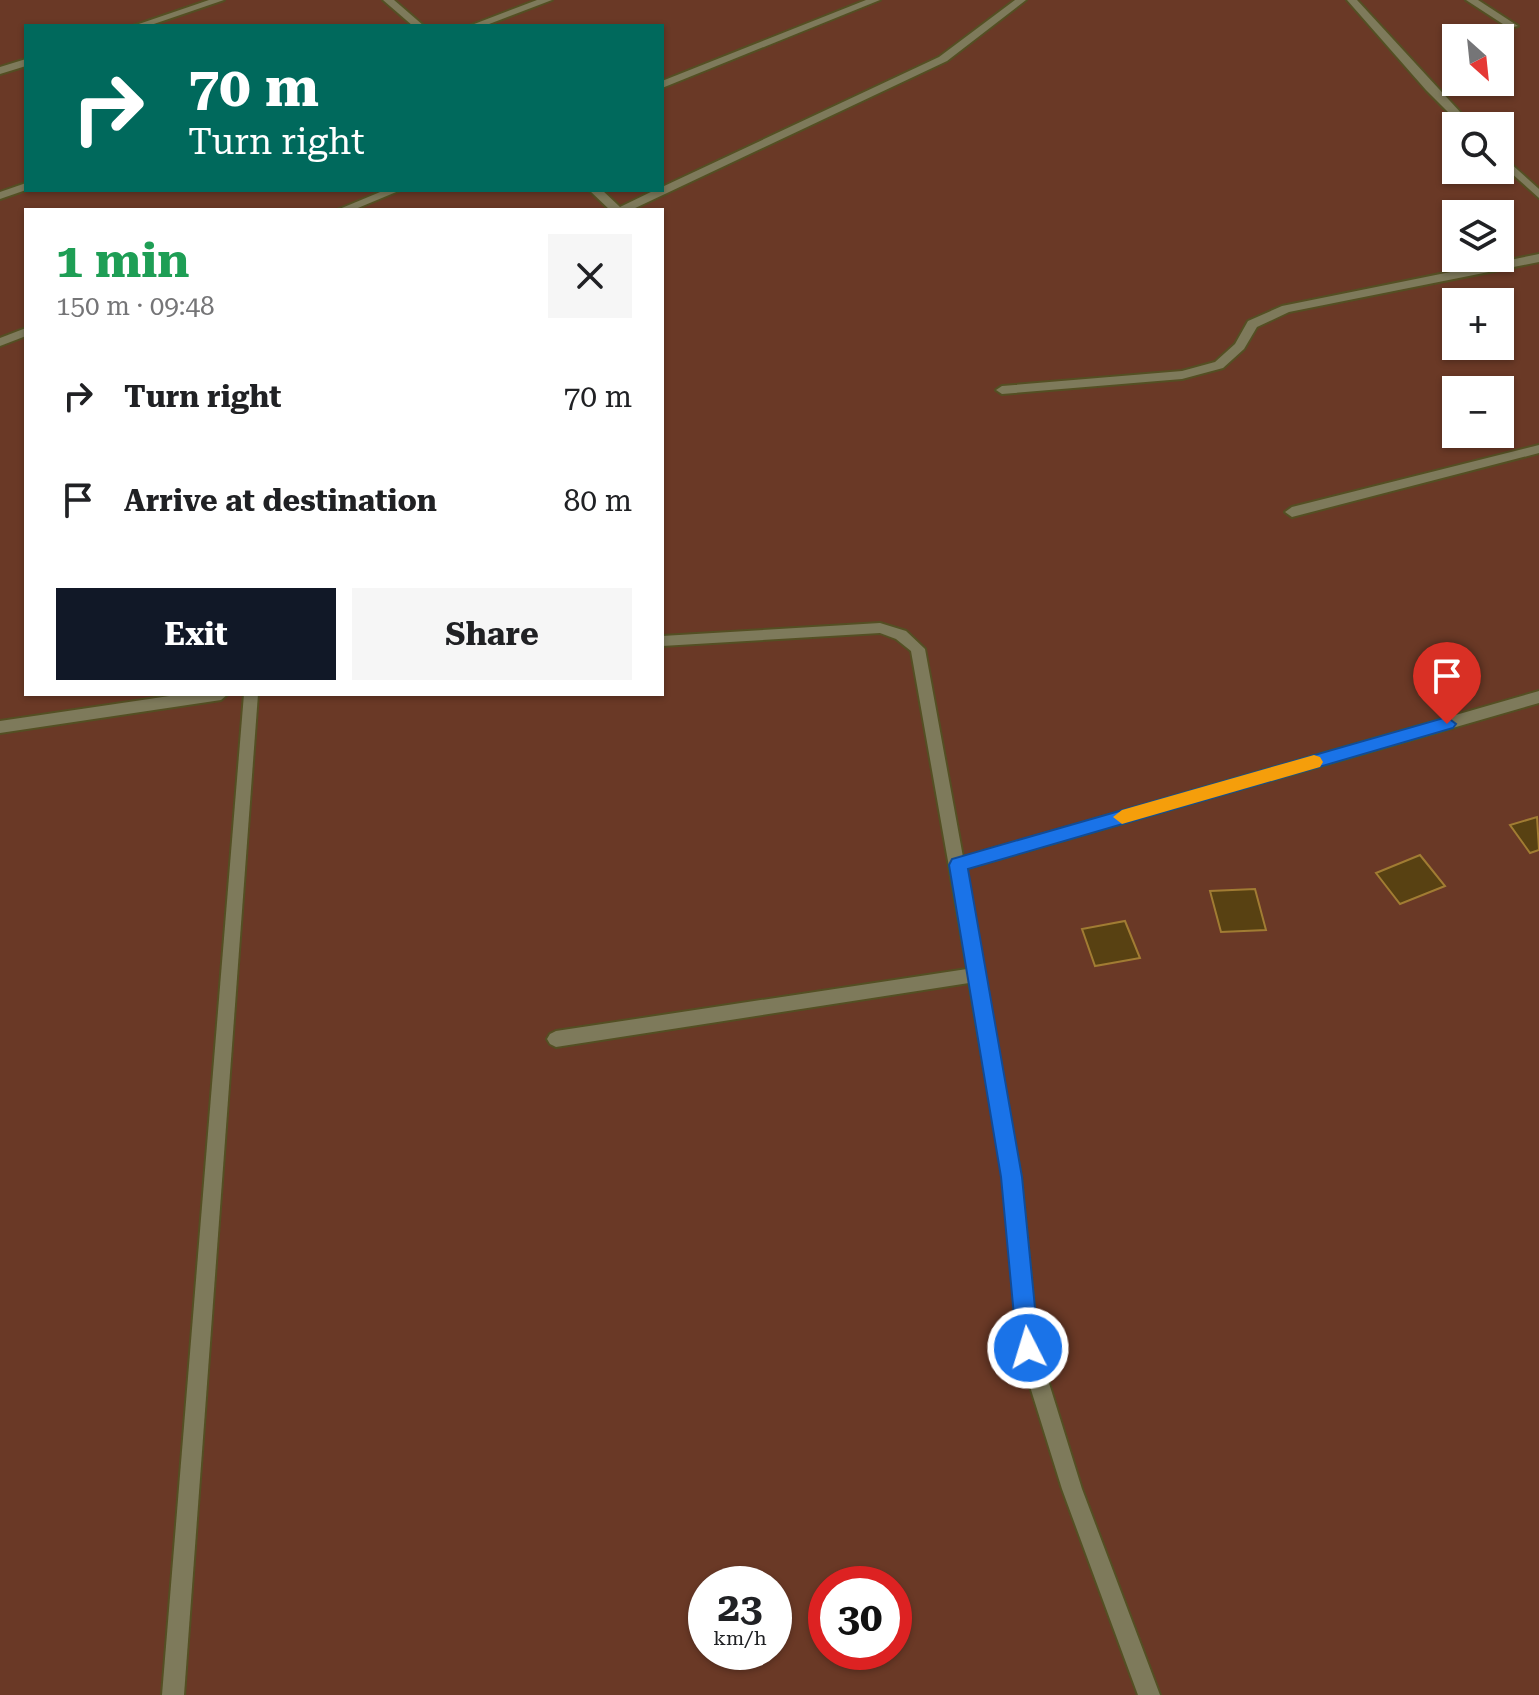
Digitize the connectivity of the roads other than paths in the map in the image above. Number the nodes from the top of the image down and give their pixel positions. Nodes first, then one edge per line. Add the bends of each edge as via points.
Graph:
1 (219, 0) edge
2 (388, 0) edge
3 (547, 0) edge
4 (875, 0) edge
5 (1021, 0) edge
6 (1352, 0) edge
7 (1471, 0) edge
8 (144, 24) edge
9 (417, 24) edge
10 (480, 24) edge
11 (1510, 24) edge
12 (24, 63) edge
13 (0, 71) edge
14 (664, 84) edge
15 (1454, 112) edge
16 (1514, 171) edge
17 (24, 187) edge
18 (664, 189) edge
19 (390, 192) edge
20 (597, 192) edge
21 (658, 192) edge
22 (1539, 195) edge
23 (0, 196) edge
24 (348, 208) edge
25 (617, 208) edge
26 (623, 208) edge
27 (1539, 258) edge
28 (24, 333) edge
29 (0, 342) edge
30 (1002, 390) dead end
31 (1539, 449) edge
32 (1292, 512) dead end
33 (664, 641) edge
34 (208, 696) edge
35 (251, 696) edge
36 (1539, 697) edge
37 (0, 727) edge
38 (958, 865) junction
39 (977, 975) junction
40 (556, 1039) dead end
41 (173, 1695) edge
42 (1149, 1695) edge

1 - 8 street
2 - 9 street
3 - 10 street
4 - 14 street
5 - 18 street via 943,59
6 - 15 street
7 - 11 street
12 - 13 street
16 - 22 street
17 - 23 street
19 - 24 street
20 - 25 street
21 - 26 street
27 - 30 street via 1286,309 1252,324 1240,346 1219,365 1182,375
28 - 29 street
31 - 32 street
33 - 38 street via 880,628 901,635 918,649
34 - 37 street
35 - 41 street
36 - 38 street
38 - 39 street
39 - 40 street
39 - 42 street via 1012,1177 1028,1348 1072,1489

